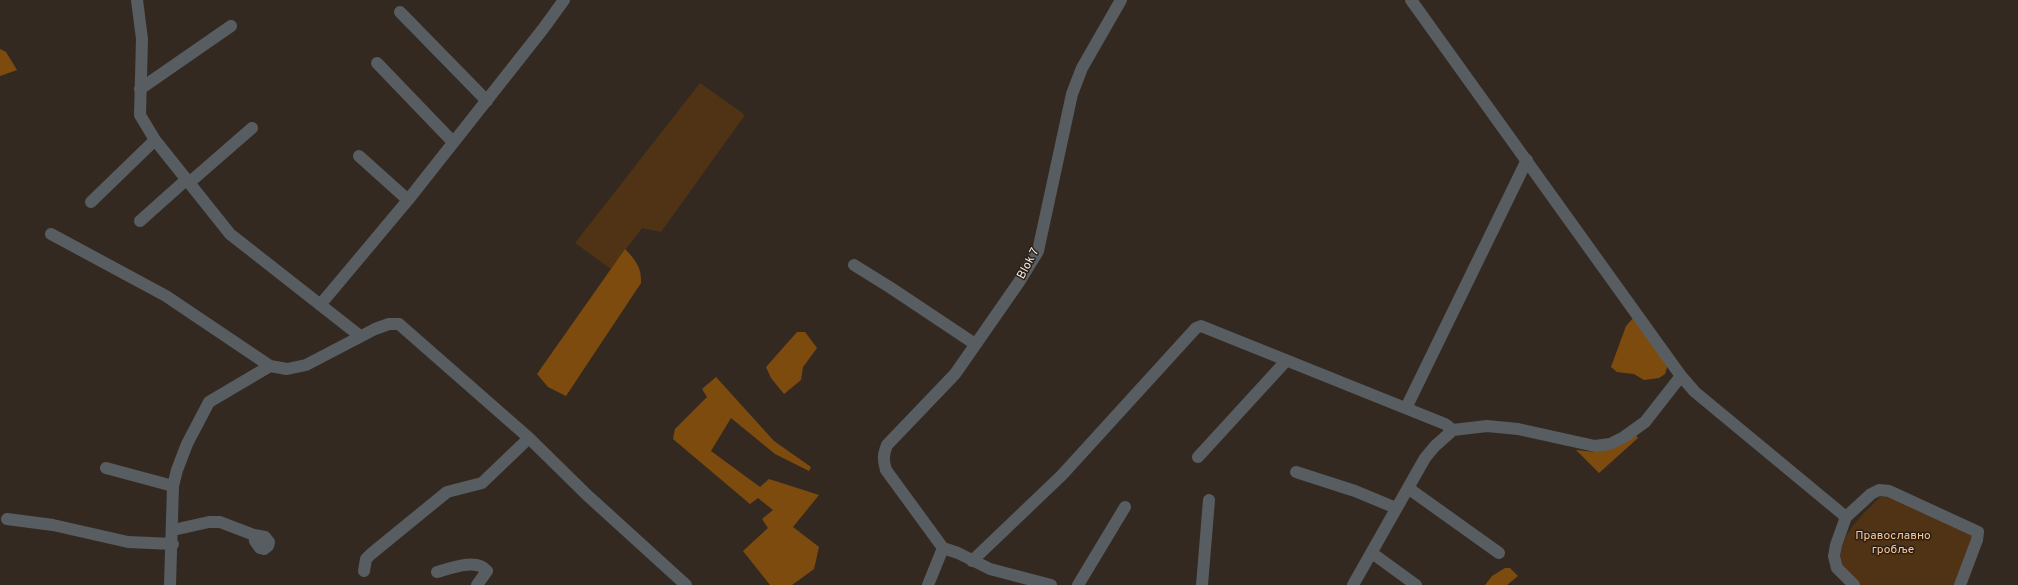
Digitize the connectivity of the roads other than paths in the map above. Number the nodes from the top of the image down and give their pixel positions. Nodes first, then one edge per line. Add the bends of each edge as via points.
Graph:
1 (137, 0) edge
2 (564, 0) edge
3 (1120, 0) edge
4 (1411, 0) edge
5 (400, 12) dead end
6 (231, 26) dead end
7 (377, 62) dead end
8 (140, 89) junction
9 (487, 101) junction
10 (252, 128) dead end
11 (155, 140) junction
12 (453, 142) junction
13 (359, 156) dead end
14 (1527, 160) junction
15 (188, 181) junction
16 (408, 200) junction
17 (91, 202) dead end
18 (140, 222) dead end
19 (51, 234) dead end
20 (854, 265) dead end
21 (320, 305) junction
22 (360, 336) junction
23 (975, 344) junction
24 (1286, 361) junction
25 (270, 366) junction
26 (1681, 376) junction
27 (1406, 408) junction
28 (1454, 430) junction
29 (529, 438) junction
30 (1198, 457) dead end
31 (106, 468) dead end
32 (1296, 472) dead end
33 (173, 486) junction
34 (1408, 488) junction
35 (1209, 500) dead end
36 (1125, 507) dead end
37 (1396, 508) junction
38 (1846, 517) junction
39 (7, 519) dead end
40 (173, 530) junction
41 (254, 535) dead end
42 (173, 544) junction
43 (943, 548) junction
44 (1372, 553) junction
45 (1499, 553) dead end
46 (972, 561) junction
47 (364, 571) dead end
48 (437, 572) dead end
49 (170, 585) edge
50 (477, 585) edge
51 (686, 585) edge
52 (928, 585) edge
53 (1051, 585) edge
54 (1078, 585) edge
55 (1202, 585) edge
56 (1353, 585) edge
57 (1416, 585) edge
58 (1854, 585) edge
59 (1960, 585) edge

1 - 8 street via 142,39
2 - 9 street
3 - 23 street, Blok 7 via 1082,68 1072,94 1038,251
4 - 14 street
5 - 9 street
6 - 8 street
7 - 12 street
8 - 11 street via 140,115
9 - 12 street
10 - 15 street
11 - 15 street
11 - 17 street
12 - 16 street
13 - 16 street
14 - 26 street
14 - 27 street
15 - 18 street
15 - 21 street via 230,234
16 - 21 street
19 - 25 street via 166,296
20 - 23 street
21 - 22 street
22 - 25 street via 306,365 287,370
22 - 29 street via 389,324 399,324
23 - 43 street, Blok 7 via 955,374 887,445 883,460 886,470
24 - 27 street
24 - 30 street
24 - 46 street via 1201,326 1196,328 1062,474
25 - 33 street via 209,402 187,444
26 - 28 street via 1644,422 1610,444 1595,446 1518,429 1487,426
26 - 38 street via 1696,392
27 - 28 street
28 - 34 street via 1430,452
29 - 47 street via 482,483 451,490 435,501 371,554 366,559
29 - 51 street via 586,495
31 - 33 street
32 - 37 street via 1355,491
33 - 40 street
34 - 37 street
34 - 45 street
35 - 55 street
36 - 54 street
37 - 44 street
38 - 58 street via 1834,556 1837,568
38 - 59 street via 1871,494 1879,490 1889,490 1978,532
39 - 42 street via 53,525 128,542
40 - 41 street via 220,522
40 - 42 street
42 - 49 street
43 - 46 street
43 - 52 street
44 - 56 street
44 - 57 street
46 - 53 street via 990,570
48 - 50 street via 476,565 484,567 488,571

